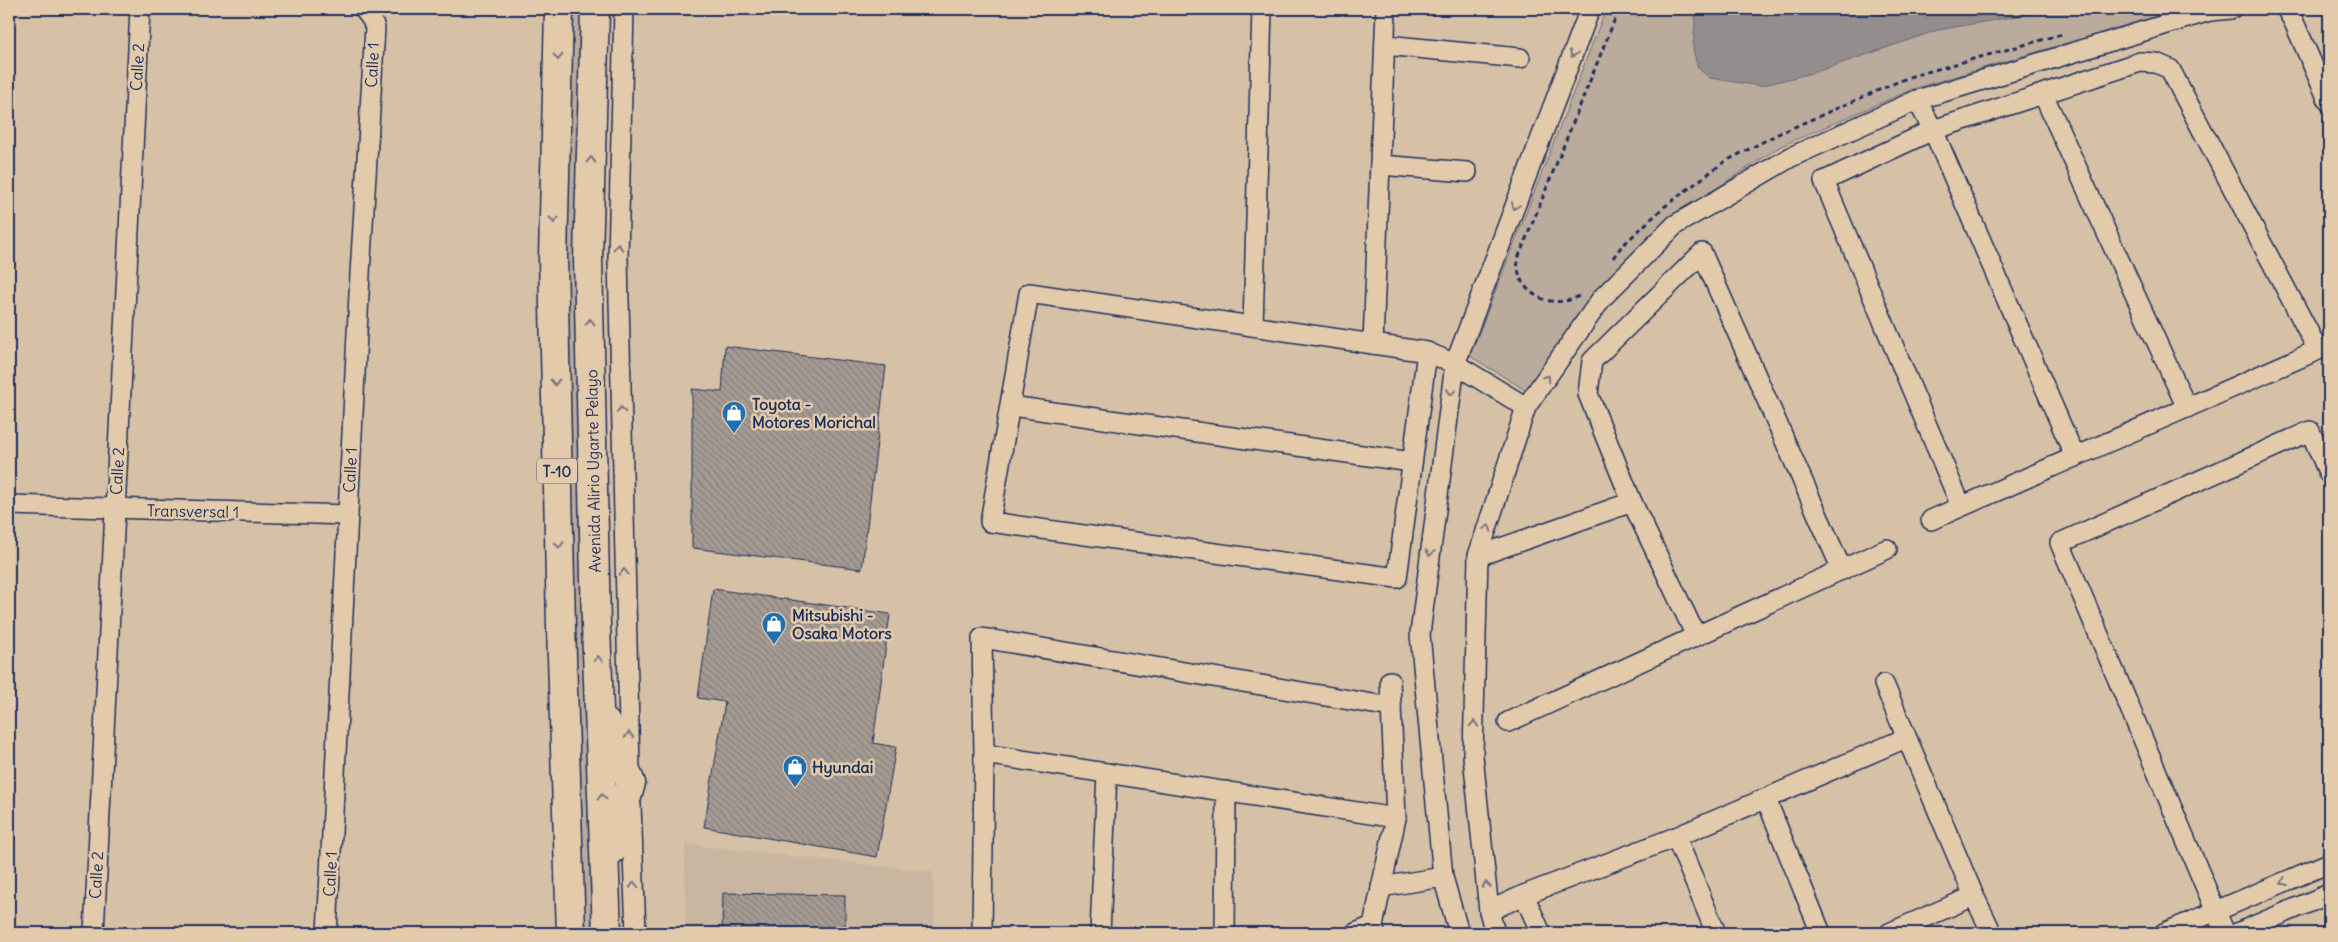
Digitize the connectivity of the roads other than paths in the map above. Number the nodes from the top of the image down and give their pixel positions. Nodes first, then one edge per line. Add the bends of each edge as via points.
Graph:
1 (140, 9) edge
2 (364, 9) edge
3 (559, 9) edge
4 (595, 9) edge
5 (624, 9) edge
6 (1262, 9) edge
7 (1386, 9) edge
8 (1590, 9) edge
9 (2231, 9) edge
10 (2286, 9) edge
11 (2210, 10) edge
12 (1385, 45) junction
13 (1520, 58) dead end
14 (2327, 92) edge
15 (2043, 94) junction
16 (1917, 100) junction
17 (1933, 130) junction
18 (1380, 165) junction
19 (1467, 172) dead end
20 (1253, 326) junction
21 (1373, 344) junction
22 (1427, 352) junction
23 (1454, 364) junction
24 (1010, 406) junction
25 (1526, 408) junction
26 (2187, 408) junction
27 (2075, 457) junction
28 (1412, 462) junction
29 (2329, 474) edge
30 (1632, 502) junction
31 (9, 505) edge
32 (1961, 506) junction
33 (115, 509) junction
34 (348, 515) junction
35 (1931, 520) dead end
36 (1887, 549) dead end
37 (1478, 556) junction
38 (1842, 570) junction
39 (1696, 636) junction
40 (1390, 681) dead end
41 (1884, 684) dead end
42 (1391, 707) junction
43 (599, 708) junction
44 (1508, 722) dead end
45 (1906, 738) junction
46 (984, 754) junction
47 (1107, 773) junction
48 (631, 783) junction
49 (1226, 791) junction
50 (1766, 799) junction
51 (1396, 818) junction
52 (1676, 837) junction
53 (2329, 864) edge
54 (604, 876) junction
55 (1443, 877) junction
56 (1381, 887) junction
57 (2329, 894) edge
58 (1524, 895) junction
59 (1974, 896) junction
60 (1489, 911) junction
61 (2216, 911) junction
62 (1374, 929) edge
63 (94, 933) edge
64 (328, 933) edge
65 (571, 933) edge
66 (607, 933) edge
67 (636, 933) edge
68 (982, 933) edge
69 (1100, 933) edge
70 (1225, 933) edge
71 (1355, 933) edge
72 (1459, 933) edge
73 (1495, 933) edge
74 (1541, 933) edge
75 (1716, 933) edge
76 (1821, 933) edge
77 (1889, 933) edge
78 (1992, 933) edge
79 (2164, 933) edge
80 (2225, 933) edge
81 (2237, 933) edge

1 - 33 street, Calle 2
2 - 34 street, Calle 1 via 375,28
3 -> 65 highway, T-10 via 553,267
43 -> 4 highway, Avenida Alirio Ugarte Pelayo / T-10 via 588,258
48 -> 5 street, Avenida Alirio Ugarte Pelayo via 618,258
6 - 20 street
7 - 12 street
8 -> 23 street
9 - 11 street
10 - 14 street
11 - 16 street
12 - 13 street
12 - 18 street
15 - 17 street
15 - 26 street
15 - 26 street via 2140,62 2156,63 2170,69 2318,350
16 - 17 street
25 -> 16 street via 1602,298 1675,225 1791,157
17 - 27 street
17 - 32 street via 1824,181
18 - 19 street
18 - 21 street
20 - 21 street
20 - 24 street via 1029,294
21 - 22 street
22 - 23 street
22 - 28 street
23 - 25 street
23 -> 55 street via 1420,634
24 - 28 street
24 - 28 street via 990,522 1397,578
37 -> 25 street
26 - 27 street
27 - 32 street
29 - 61 street via 2310,431 2060,543
30 - 37 street
30 - 38 street via 1588,394 1592,361 1702,253
30 - 39 street
31 - 33 street, Transversal 1
32 - 35 street
33 - 34 street, Transversal 1
33 - 63 street, Calle 2
34 - 64 street, Calle 1
36 - 38 street
60 -> 37 street via 1473,756
38 - 39 street
39 - 44 street
40 - 42 street
41 - 45 street
42 - 46 street via 982,638
42 - 51 street
43 - 48 highway
54 -> 43 highway, Avenida Alirio Ugarte Pelayo / T-10
45 - 50 street
45 - 59 street
46 - 47 street
46 - 68 street
47 - 49 street
47 - 69 street
48 - 54 highway
67 -> 48 street, Avenida Alirio Ugarte Pelayo
49 - 51 street
49 - 70 street
50 - 52 street
50 - 76 street
51 - 56 street
52 - 58 street
52 - 75 street
53 -> 61 street
54 - 66 highway, Avenida Alirio Ugarte Pelayo / T-10
55 - 56 street
55 - 72 street
56 - 62 street
57 - 81 street
58 - 60 street
58 - 74 street
59 - 77 street
59 - 78 street
60 - 73 street
61 - 79 street
61 - 80 street
62 - 71 street

